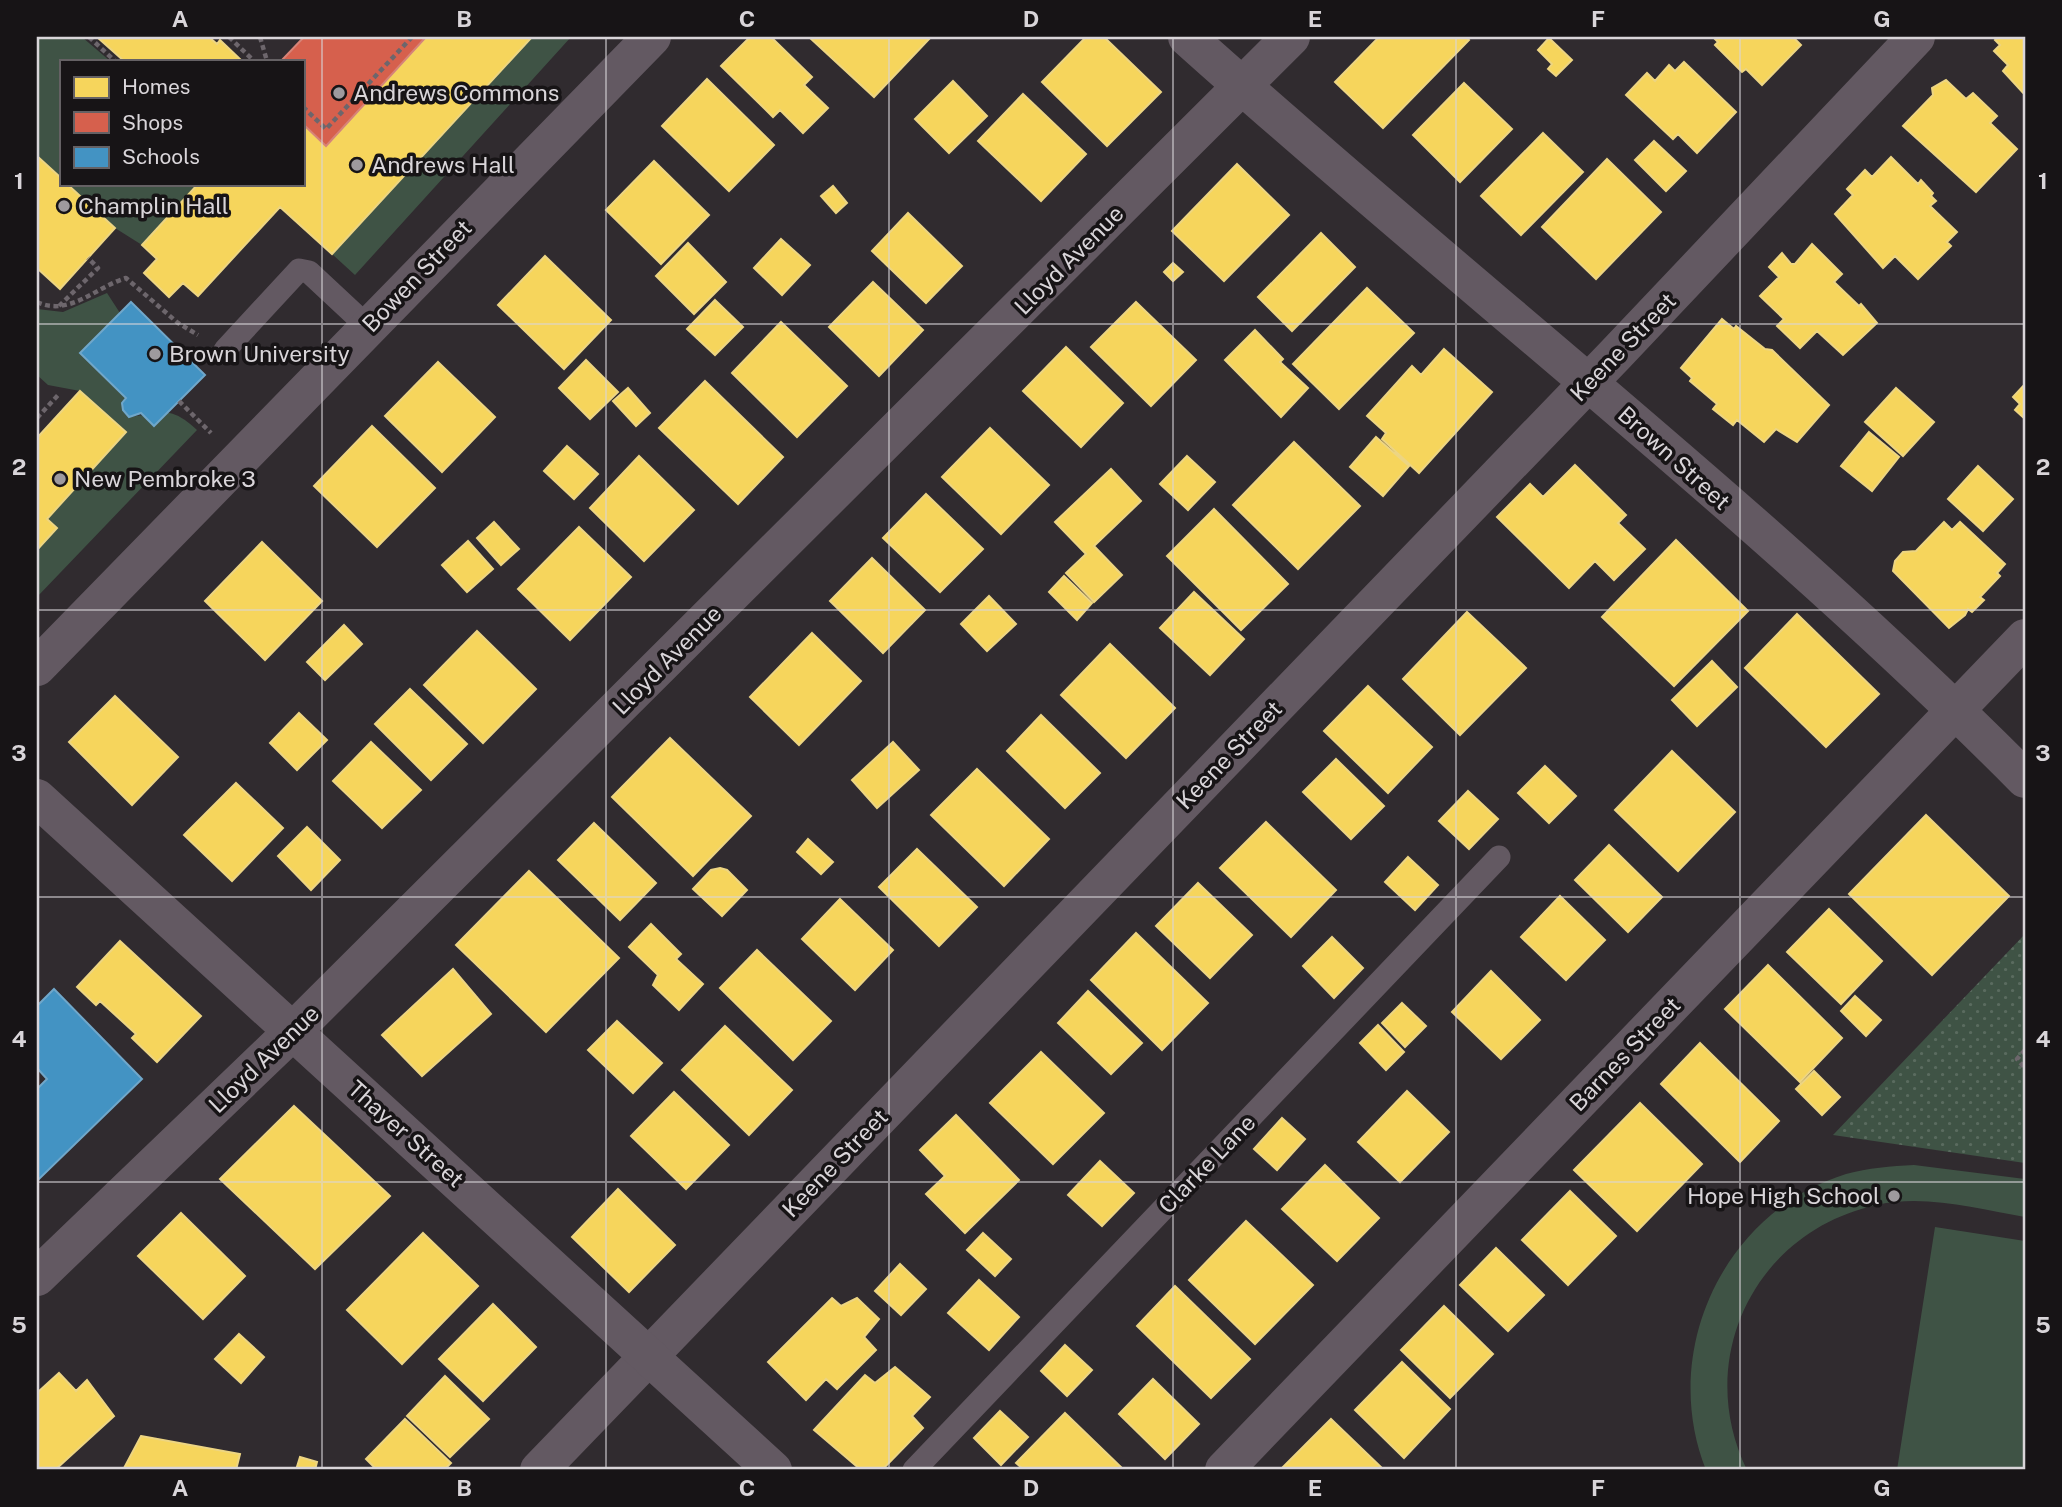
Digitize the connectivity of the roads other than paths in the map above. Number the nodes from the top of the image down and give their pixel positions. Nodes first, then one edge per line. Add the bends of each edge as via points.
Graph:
1 (652, 37) edge
2 (1187, 37) edge
3 (1291, 37) edge
4 (1916, 37) edge
5 (1242, 87) junction
6 (368, 327) junction
7 (225, 350) road end
8 (1589, 382) junction
9 (2025, 638) edge
10 (37, 667) edge
11 (1956, 709) junction
12 (2025, 779) edge
13 (37, 799) edge
14 (1499, 857) dead end
15 (292, 1032) junction
16 (37, 1277) edge
17 (650, 1355) junction
18 (538, 1470) edge
19 (773, 1470) edge
20 (914, 1470) edge
21 (1224, 1470) edge

1 - 6 street, Bowen Street
2 - 5 street, Brown Street
3 - 5 street, Lloyd Avenue
4 - 8 street, Keene Street
5 - 8 street, Brown Street
5 - 15 street, Lloyd Avenue
6 - 7 lane via 309,272 299,270
6 - 10 street, Bowen Street
8 - 11 street, Brown Street
8 - 17 street, Keene Street
9 - 11 street, Barnes Street
11 - 12 street, Brown Street
11 - 21 street, Barnes Street
13 - 15 street, Thayer Street
14 - 20 lane, Clarke Lane
15 - 16 street, Lloyd Avenue
15 - 17 street, Thayer Street
17 - 18 street, Keene Street
17 - 19 street, Thayer Street

